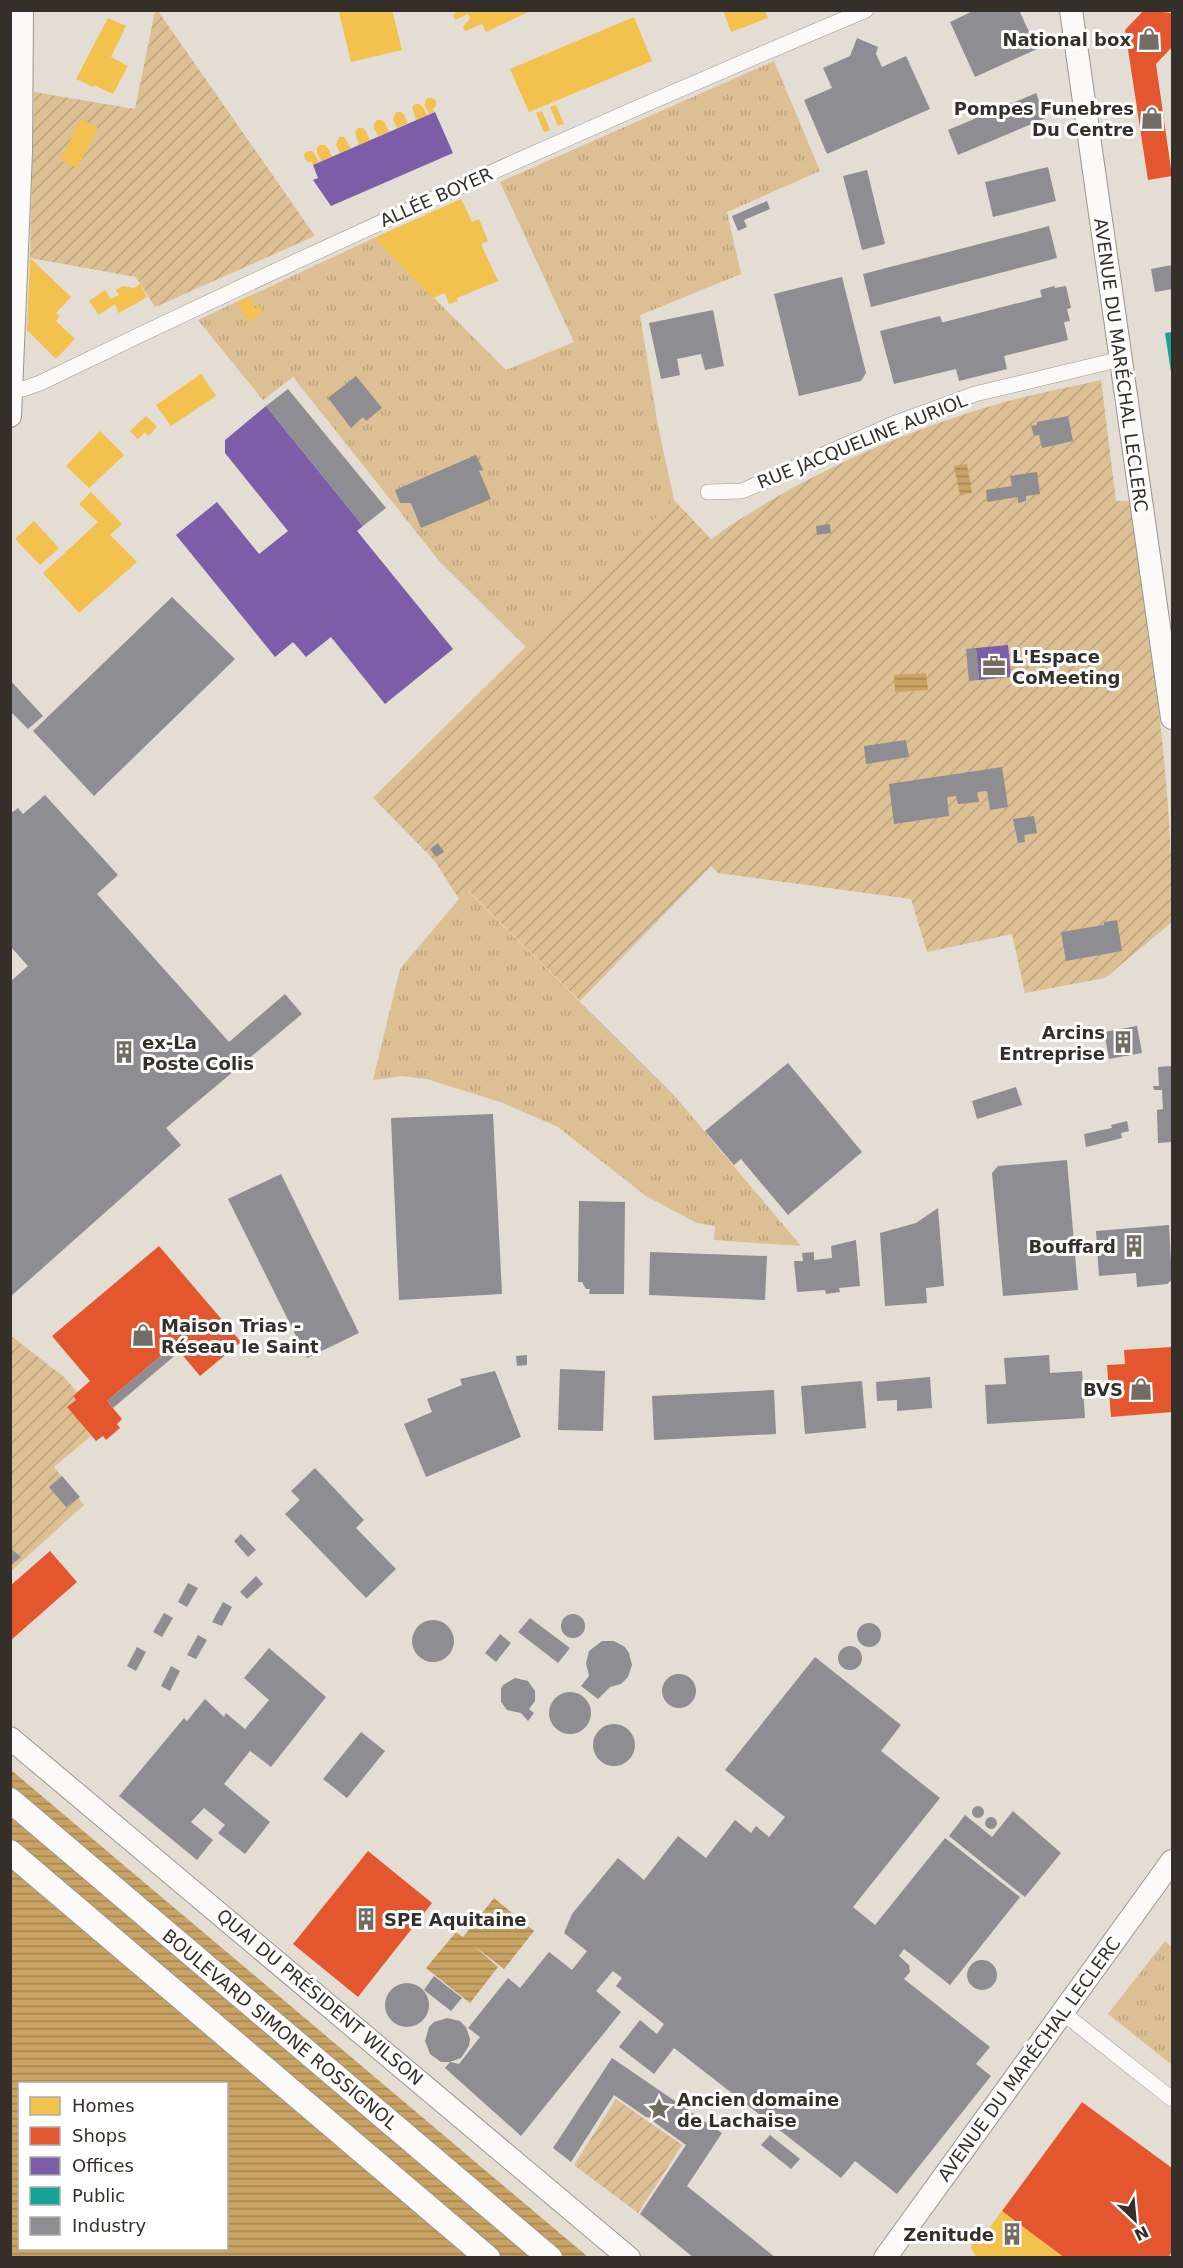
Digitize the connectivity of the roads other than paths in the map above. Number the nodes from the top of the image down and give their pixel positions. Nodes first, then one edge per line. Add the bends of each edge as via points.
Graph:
1 (22, 10) edge
2 (866, 10) edge
3 (1071, 10) edge
4 (1121, 359) junction
5 (11, 389) edge
6 (10, 416) edge
7 (708, 492) dead end
8 (1173, 718) edge
9 (10, 1738) edge
10 (10, 1800) edge
11 (10, 1852) edge
12 (1173, 1861) edge
13 (1063, 2013) junction
14 (1173, 2099) edge
15 (488, 2258) edge
16 (550, 2258) edge
17 (629, 2258) edge
18 (885, 2258) edge

1 - 5 street via 21,152
2 - 5 street, ALLÉE BOYER via 359,231 40,383
3 - 4 street, AVENUE DU MARÉCHAL LECLERC
4 - 7 street, RUE JACQUELINE AURIOL via 975,394 893,424 742,490
4 - 8 street, AVENUE DU MARÉCHAL LECLERC
5 - 6 street
9 - 17 street, QUAI DU PRÉSIDENT WILSON
10 - 16 main road, BOULEVARD SIMONE ROSSIGNOL
11 - 15 main road
12 - 13 street, AVENUE DU MARÉCHAL LECLERC
13 - 14 street
13 - 18 street, AVENUE DU MARÉCHAL LECLERC

